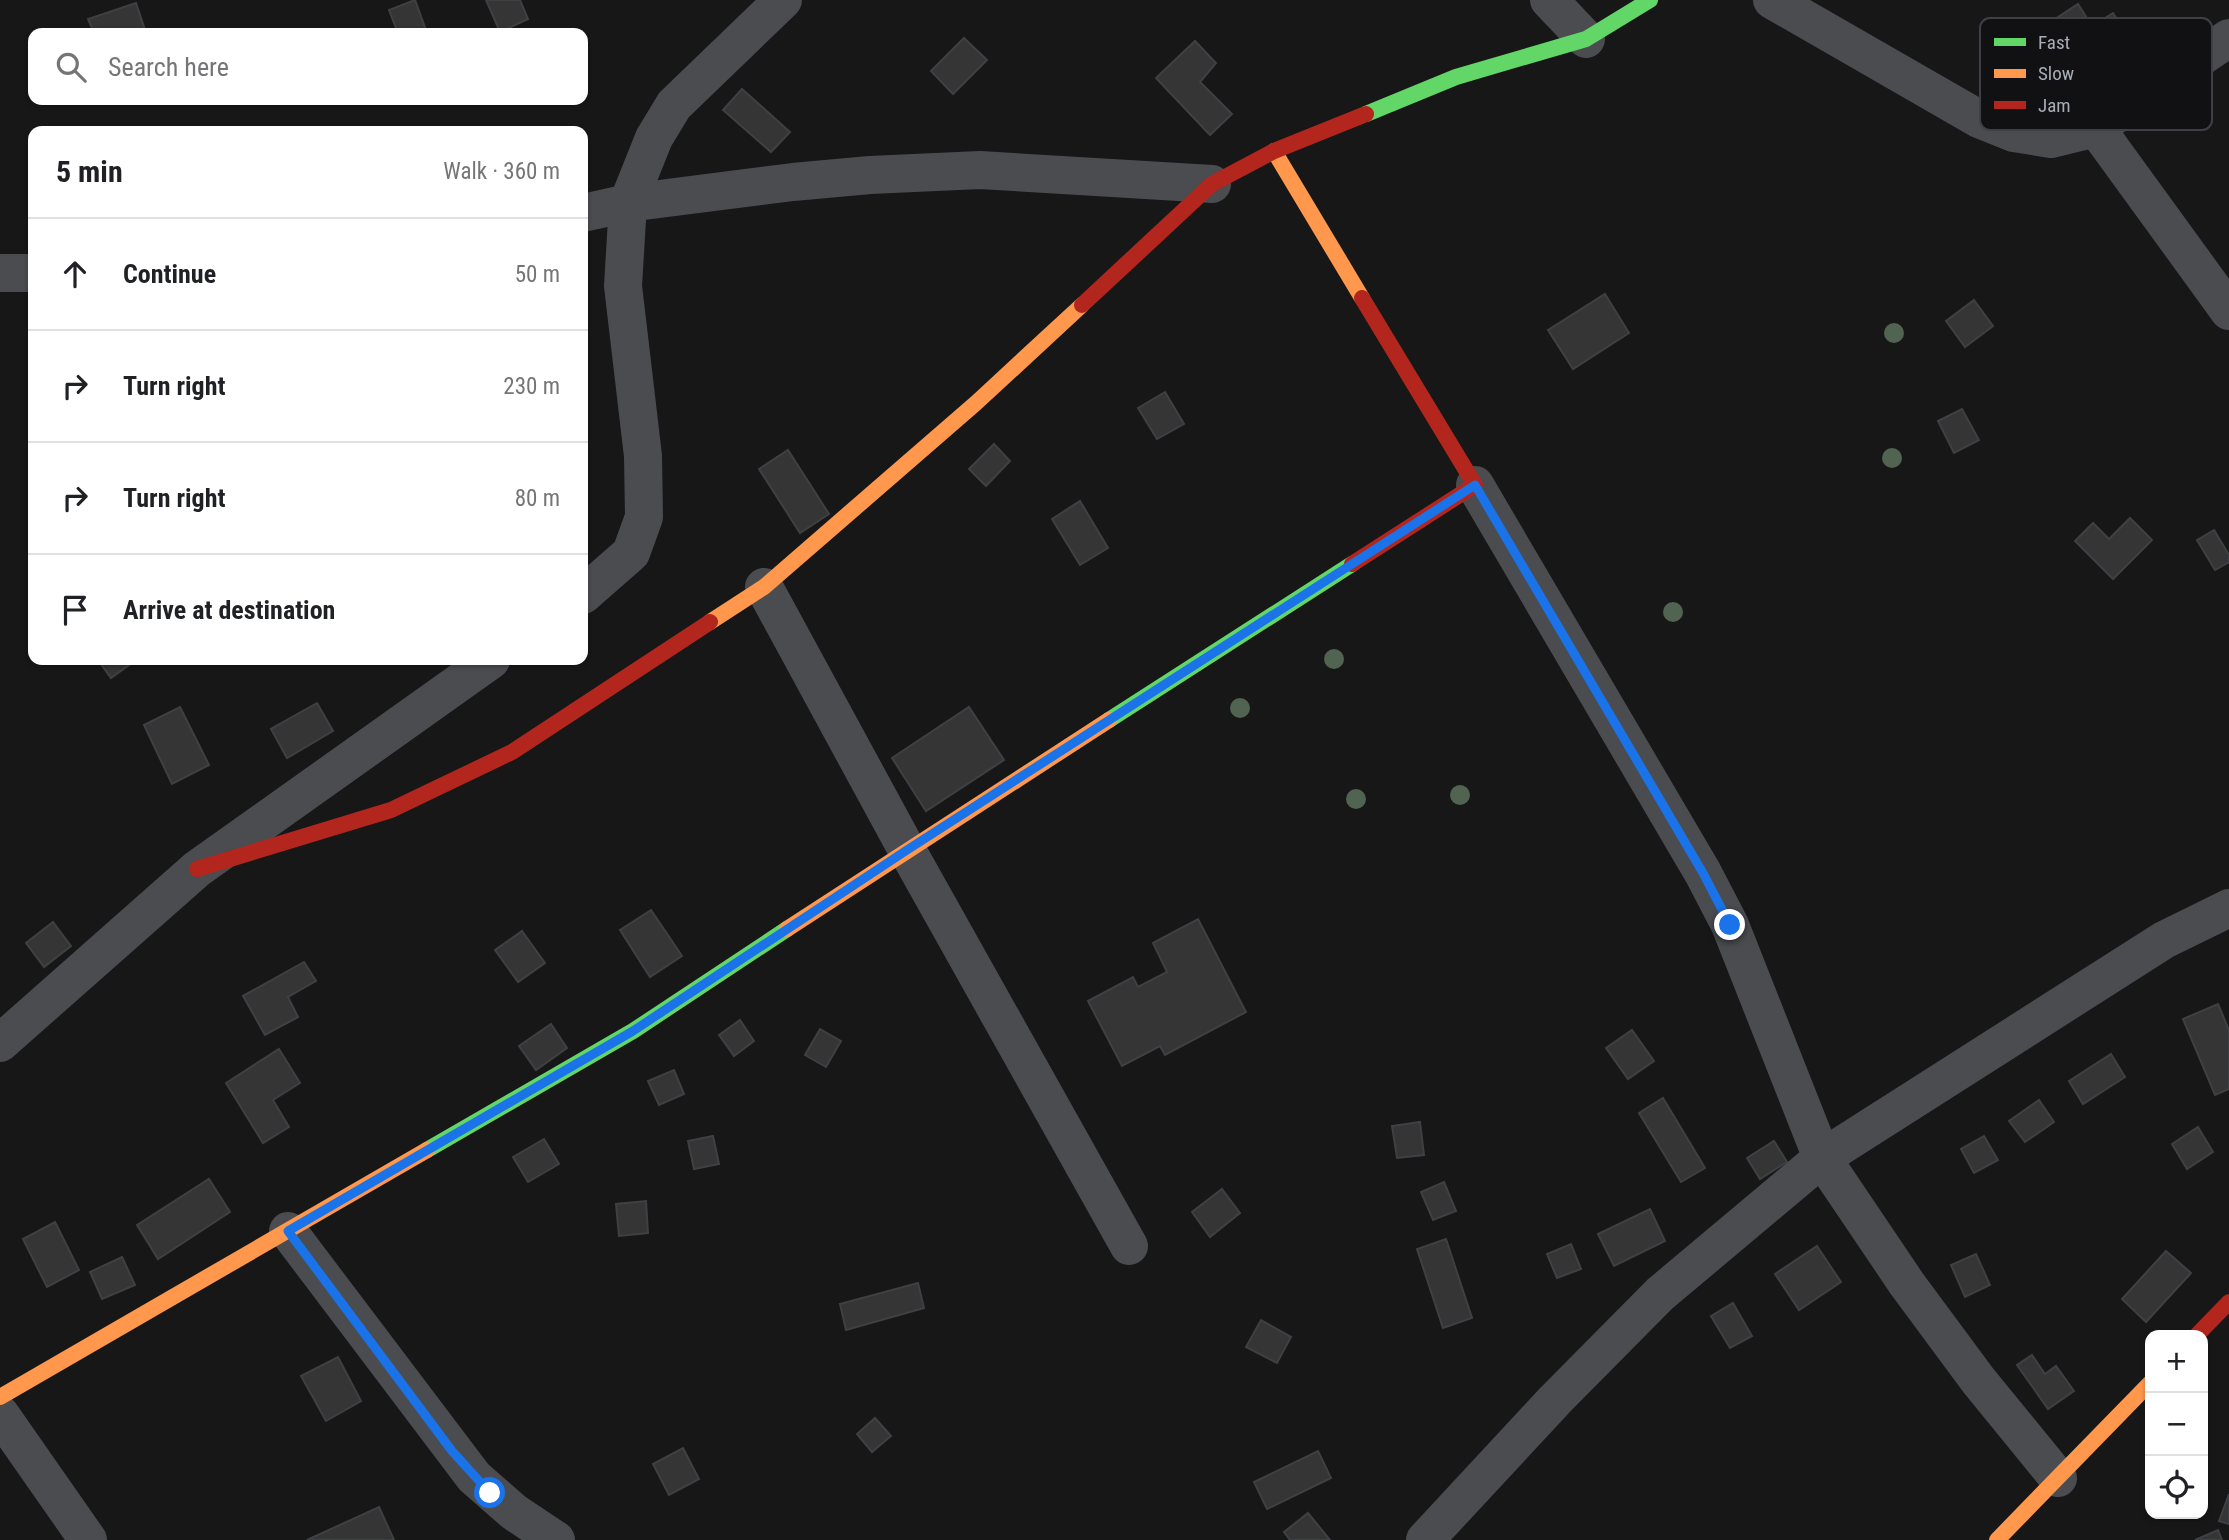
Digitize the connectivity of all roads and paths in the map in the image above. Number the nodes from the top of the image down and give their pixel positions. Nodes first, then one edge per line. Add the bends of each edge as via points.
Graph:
1 (783, 0) edge
2 (1549, 0) edge
3 (1650, 0) edge
4 (1772, 0) edge
5 (1586, 38) junction
6 (2229, 38) edge
7 (2212, 50) edge
8 (1980, 120) edge
9 (2008, 130) edge
10 (2088, 130) edge
11 (2097, 130) edge
12 (1274, 151) junction
13 (1212, 184) junction
14 (628, 203) junction
15 (588, 213) edge
16 (0, 273) edge
17 (28, 273) edge
18 (2229, 311) edge
19 (1475, 485) junction
20 (764, 587) junction
21 (588, 591) edge
22 (484, 665) edge
23 (907, 850) junction
24 (197, 869) junction
25 (2229, 908) edge
26 (0, 1043) edge
27 (1822, 1158) junction
28 (288, 1231) junction
29 (1129, 1246) dead end
30 (2229, 1302) edge
31 (2202, 1330) edge
32 (2145, 1388) edge
33 (0, 1397) edge
34 (0, 1414) edge
35 (2058, 1478) junction
36 (88, 1540) edge
37 (556, 1540) edge
38 (1425, 1540) edge
39 (1997, 1540) edge

1 - 14 street via 674,105 654,138
2 - 5 street
3 - 5 street
4 - 8 street
5 - 12 street via 1456,77
6 - 7 street
9 - 10 street via 2051,139
11 - 18 street
12 - 13 street
12 - 19 street
13 - 14 street via 980,170 806,181
13 - 20 street via 976,403
14 - 15 street
14 - 21 street via 623,286 643,456 644,517 631,553
16 - 17 street
19 - 23 street
19 - 27 street via 1730,925
20 - 23 street
20 - 24 street via 512,752 391,810
22 - 24 street
23 - 28 street via 633,1031
23 - 29 street
24 - 26 street
25 - 27 street via 2164,940
27 - 35 street via 1914,1294
27 - 38 street via 1660,1294
28 - 33 street
28 - 37 street via 474,1478 513,1512
30 - 31 street
32 - 35 street
34 - 36 street
35 - 39 street

